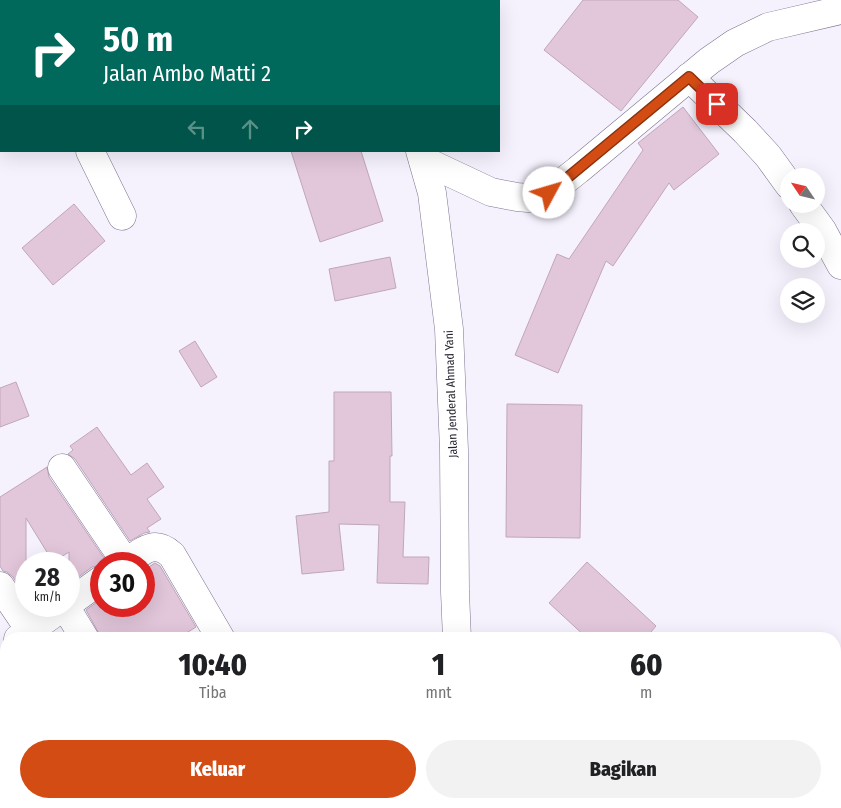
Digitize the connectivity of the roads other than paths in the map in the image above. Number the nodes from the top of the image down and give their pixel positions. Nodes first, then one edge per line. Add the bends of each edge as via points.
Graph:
1 (841, 10) edge
2 (689, 77) junction
3 (90, 152) edge
4 (421, 156) edge
5 (780, 173) edge
6 (810, 213) edge
7 (122, 216) dead end
8 (841, 265) edge
9 (62, 468) dead end
10 (118, 552) edge
11 (142, 552) edge
12 (0, 586) edge
13 (49, 617) edge
14 (71, 617) edge
15 (23, 632) edge
16 (28, 632) edge
17 (80, 632) edge
18 (217, 632) edge
19 (457, 632) edge

1 - 2 main road via 768,28 736,43
2 - 4 main road via 541,197 491,192
2 - 5 main road via 745,131
3 - 7 main road
4 - 19 main road, Jalan Jenderal Ahmad Yani via 432,193 449,330
6 - 8 main road
9 - 10 main road
11 - 18 main road via 152,546 172,555
12 - 15 main road
13 - 16 main road
14 - 17 main road

